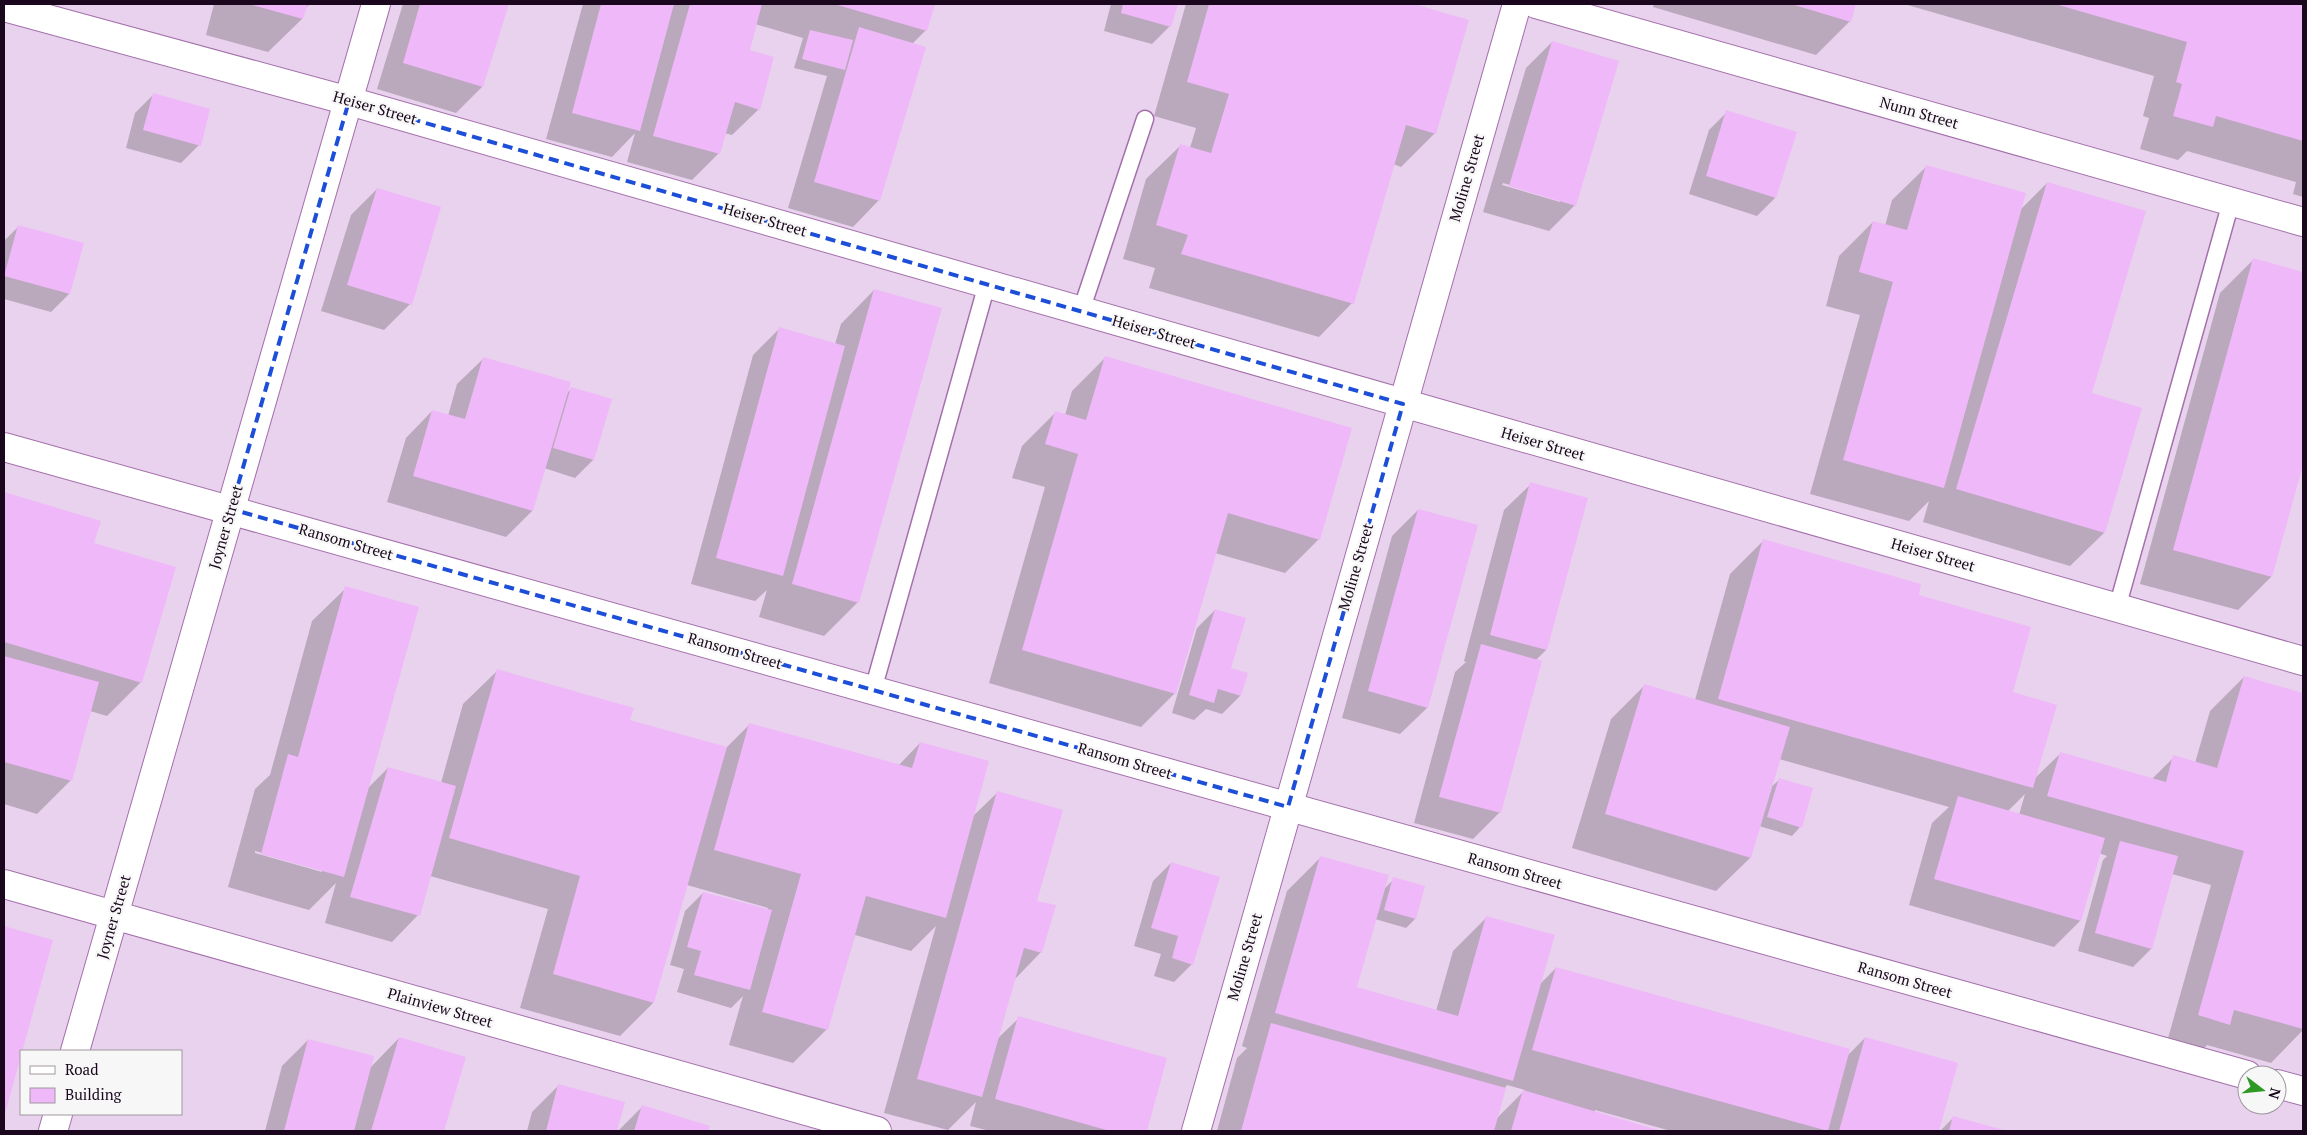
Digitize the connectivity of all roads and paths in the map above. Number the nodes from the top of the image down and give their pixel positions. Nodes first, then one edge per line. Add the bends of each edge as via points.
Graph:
1 (376, 4) edge
2 (1517, 4) edge
3 (1536, 4) edge
4 (4, 7) edge
5 (349, 100) junction
6 (1146, 119) dead end
7 (2231, 202) junction
8 (2303, 222) edge
9 (987, 284) junction
10 (1081, 311) junction
11 (1403, 404) junction
12 (4, 447) edge
13 (231, 509) junction
14 (2118, 608) junction
15 (2303, 661) edge
16 (873, 690) junction
17 (1288, 807) junction
18 (4, 884) edge
19 (114, 916) junction
20 (75, 1050) edge
21 (2237, 1072) edge
22 (2287, 1087) edge
23 (2303, 1091) edge
24 (58, 1115) edge
25 (53, 1131) edge
26 (877, 1131) edge
27 (1196, 1131) edge

1 - 5 street, Joyner Street
2 - 11 street, Moline Street
3 - 7 street, Nunn Street
4 - 5 street, Heiser Street
5 - 9 street, Heiser Street
5 - 13 street, Joyner Street
6 - 10 lane
7 - 8 street, Nunn Street
7 - 14 lane
9 - 10 street, Heiser Street
9 - 16 lane
10 - 11 street, Heiser Street
11 - 14 street, Heiser Street
11 - 17 street, Moline Street
12 - 13 street, Ransom Street
13 - 16 street, Ransom Street
13 - 19 street, Joyner Street
14 - 15 street, Heiser Street
16 - 17 street, Ransom Street
17 - 21 street, Ransom Street
17 - 27 street, Moline Street
18 - 19 street, Plainview Street
19 - 20 street, Joyner Street
19 - 26 street, Plainview Street
22 - 23 street
24 - 25 street

